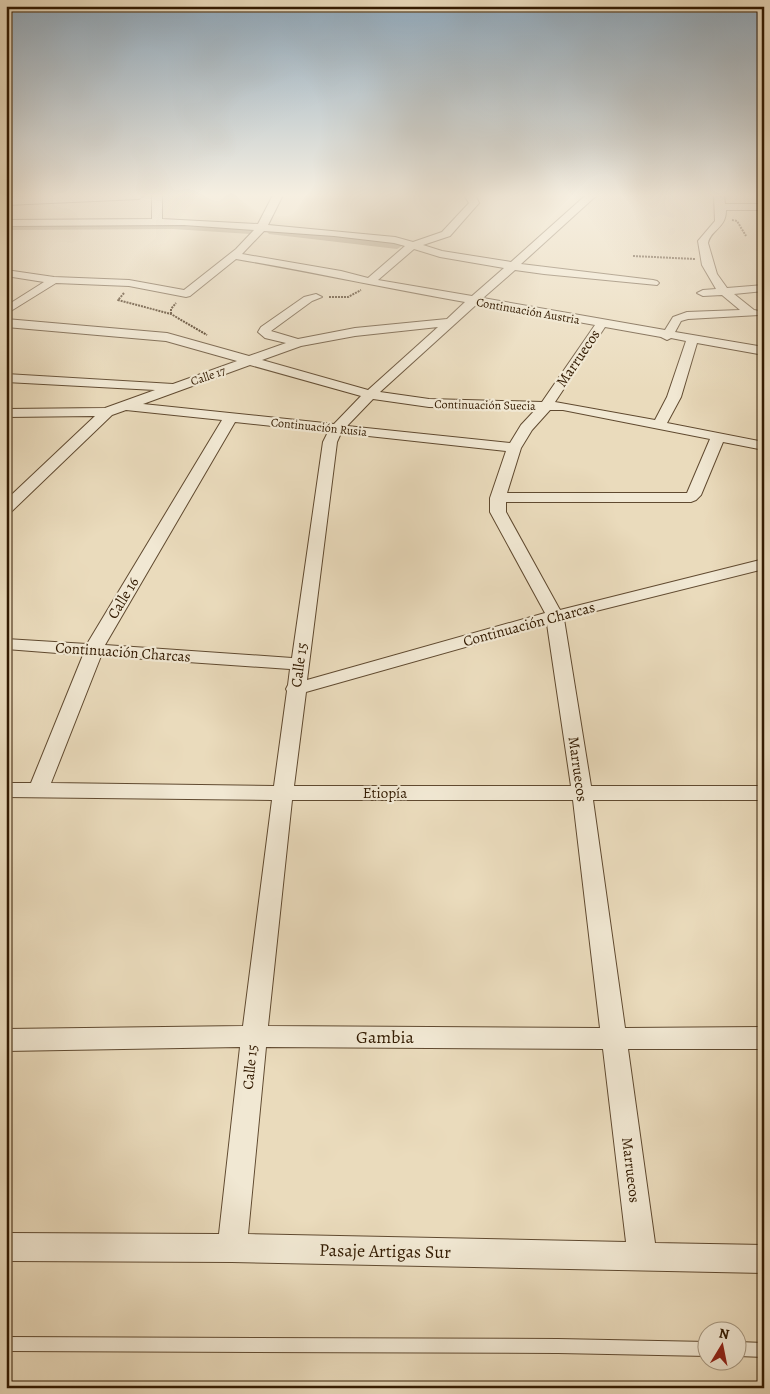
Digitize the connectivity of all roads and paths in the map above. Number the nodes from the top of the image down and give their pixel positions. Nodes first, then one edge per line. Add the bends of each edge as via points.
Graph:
1 (229, 260) edge
2 (258, 260) edge
3 (395, 260) edge
4 (482, 260) edge
5 (521, 260) edge
6 (706, 260) edge
7 (516, 265) junction
8 (6, 273) edge
9 (54, 280) junction
10 (370, 282) junction
11 (653, 283) dead end
12 (764, 288) edge
13 (120, 290) dead end
14 (725, 292) junction
15 (703, 293) dead end
16 (316, 297) joint
17 (472, 301) junction
18 (6, 311) edge
19 (758, 313) edge
20 (448, 322) junction
21 (6, 323) edge
22 (601, 324) junction
23 (667, 336) junction
24 (692, 340) junction
25 (298, 343) junction
26 (209, 348) junction
27 (764, 351) edge
28 (251, 361) junction
29 (6, 378) edge
30 (175, 387) junction
31 (371, 395) junction
32 (124, 406) junction
33 (546, 406) junction
34 (108, 412) junction
35 (6, 413) edge
36 (230, 418) junction
37 (659, 425) junction
38 (337, 429) junction
39 (718, 437) junction
40 (764, 446) edge
41 (514, 448) junction
42 (498, 498) junction
43 (6, 508) edge
44 (764, 564) edge
45 (555, 616) junction
46 (6, 644) edge
47 (94, 650) junction
48 (299, 664) junction
49 (296, 689) junction
50 (6, 790) edge
51 (38, 790) junction
52 (282, 793) junction
53 (582, 793) junction
54 (764, 794) edge
55 (254, 1036) junction
56 (764, 1038) edge
57 (614, 1039) junction
58 (6, 1040) edge
59 (6, 1247) edge
60 (232, 1248) junction
61 (642, 1256) junction
62 (764, 1259) edge
63 (6, 1344) edge
64 (698, 1349) edge
65 (748, 1349) edge
66 (764, 1350) edge

1 - 9 street via 186,294 121,282
2 - 10 street, Continuación Austria
3 - 10 street
4 - 7 street
5 - 7 street, Calle 15
6 - 14 street via 712,278
7 - 11 street
7 - 17 street, Calle 15
8 - 9 street
9 - 18 street
10 - 16 path via 352,296
10 - 17 street, Continuación Austria
12 - 14 street
13 - 26 path via 127,291 118,300 172,314 208,335
14 - 15 street
14 - 19 street
16 - 25 street via 308,299 264,332
17 - 20 street, Calle 15
17 - 22 street, Continuación Austria
19 - 23 street via 687,316 677,319
20 - 25 street, Calle 17 via 355,332
20 - 31 street, Calle 15
21 - 26 street, Continuación Suecia via 166,337
22 - 23 street, Continuación Austria
22 - 33 street, Marruecos
23 - 24 street, Continuación Austria
24 - 27 street, Continuación Austria
24 - 37 street via 674,398
25 - 28 street, Calle 17
26 - 28 street, Continuación Suecia
28 - 30 street, Calle 17
28 - 31 street, Continuación Suecia
29 - 30 street
30 - 32 street, Calle 17
31 - 33 street, Continuación Suecia via 429,403
31 - 38 street, Calle 15
32 - 34 street, Calle 17
32 - 36 street, Continuación Rusia
33 - 37 street, Continuación Suecia via 563,406
33 - 41 street, Marruecos via 526,428
34 - 35 street
34 - 43 street, Calle 17
36 - 38 street, Continuación Rusia
36 - 47 street, Calle 16
37 - 39 street, Continuación Suecia
38 - 41 street, Continuación Rusia
38 - 48 street, Calle 15 via 328,448
39 - 40 street, Continuación Suecia
39 - 42 street via 691,497
41 - 42 street, Marruecos
42 - 45 street, Marruecos via 498,512
44 - 45 street, Continuación Charcas
45 - 49 street, Continuación Charcas
45 - 53 street, Marruecos
46 - 47 street, Continuación Charcas
47 - 48 street, Continuación Charcas
47 - 51 street, Calle 16
48 - 49 street, Calle 15
49 - 52 street, Calle 15
50 - 51 street, Etiopía
51 - 52 street, Etiopía
52 - 53 street, Etiopía
52 - 55 street, Calle 15
53 - 54 street, Etiopía
53 - 57 street, Marruecos
55 - 57 street, Gambia
55 - 58 street, Gambia
55 - 60 street, Calle 15
56 - 57 street, Gambia
57 - 61 street, Marruecos
59 - 60 street, Pasaje Artigas Sur
60 - 61 street, Pasaje Artigas Sur
61 - 62 street, Pasaje Artigas Sur
63 - 64 lane
65 - 66 lane

